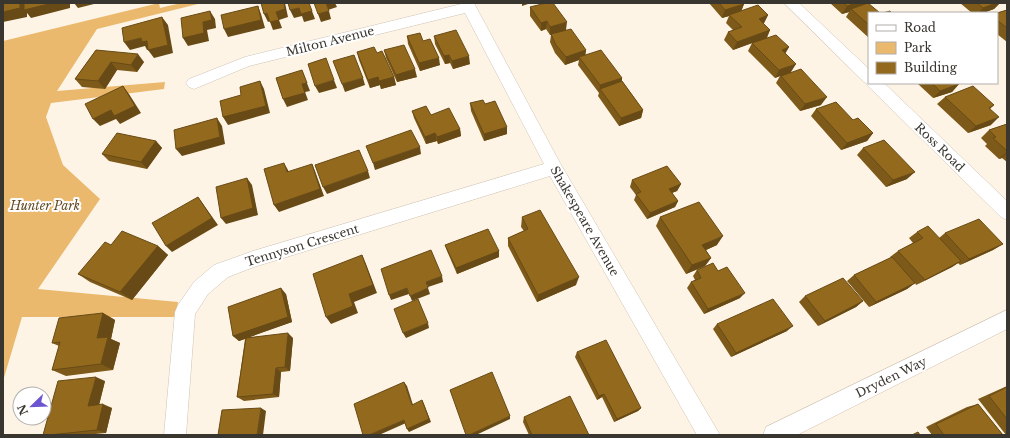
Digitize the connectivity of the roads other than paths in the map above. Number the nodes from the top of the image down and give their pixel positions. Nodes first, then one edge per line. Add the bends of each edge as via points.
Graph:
1 (791, 3) edge
2 (468, 5) edge
3 (868, 77) edge
4 (194, 83) dead end
5 (875, 84) edge
6 (554, 168) junction
7 (1007, 212) edge
8 (1007, 319) edge
9 (175, 435) edge
10 (710, 435) edge
11 (774, 435) edge

1 - 3 street
2 - 4 street, Milton Avenue via 245,62
2 - 6 street, Shakespeare Avenue
5 - 7 street, Ross Road
6 - 9 street, Tennyson Crescent via 253,259 221,271 201,288 185,312
6 - 10 street, Shakespeare Avenue
8 - 11 street, Dryden Way

